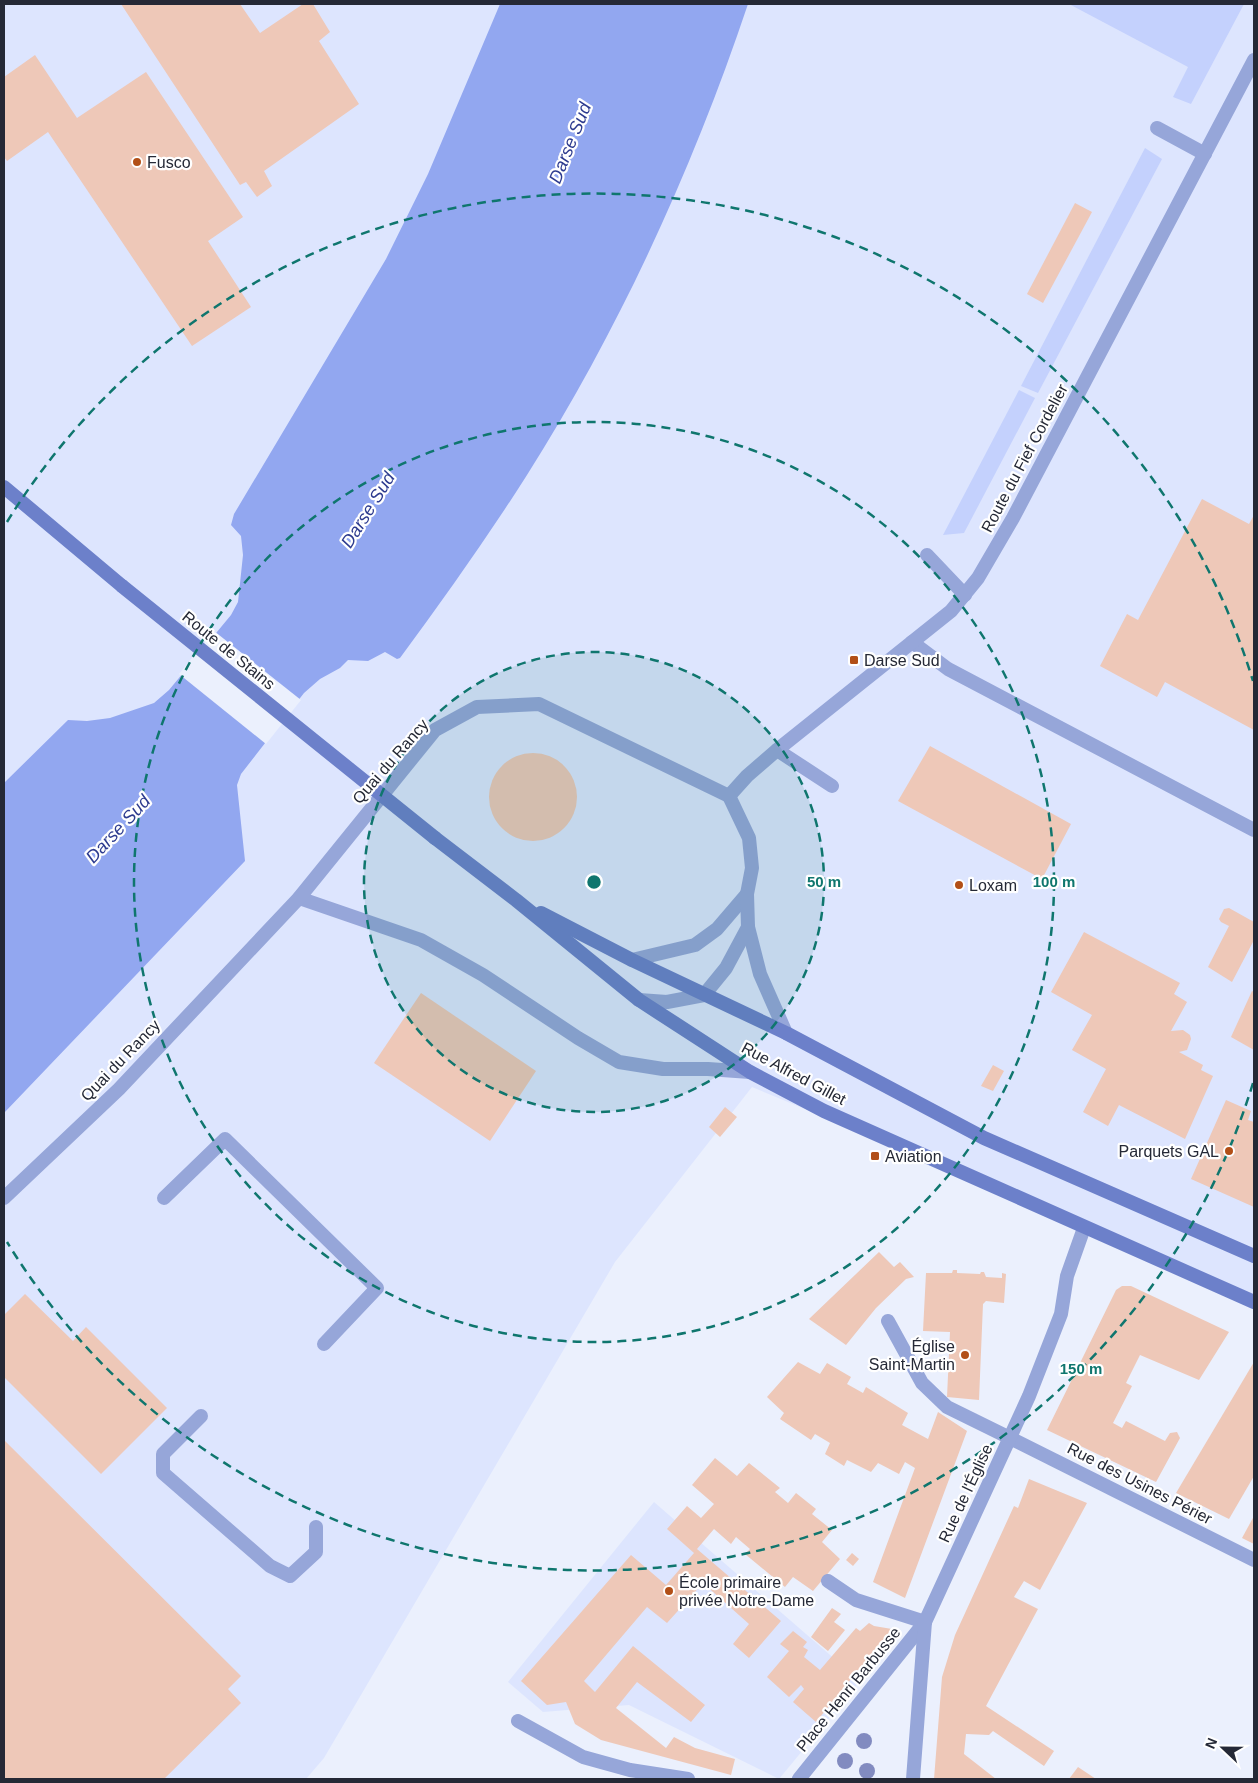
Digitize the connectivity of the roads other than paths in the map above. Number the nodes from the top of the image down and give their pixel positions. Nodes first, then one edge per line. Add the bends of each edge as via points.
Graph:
1 (1254, 60) edge
2 (1157, 128) dead end
3 (1205, 154) junction
4 (4, 487) edge
5 (928, 555) dead end
6 (965, 595) junction
7 (912, 642) junction
8 (777, 750) junction
9 (832, 786) dead end
10 (729, 796) junction
11 (1254, 830) edge
12 (435, 838) joint
13 (747, 894) junction
14 (299, 898) junction
15 (516, 900) junction
16 (748, 927) junction
17 (632, 960) junction
18 (704, 995) junction
19 (639, 1000) junction
20 (786, 1033) junction
21 (750, 1072) junction
22 (4, 1198) edge
23 (164, 1198) dead end
24 (1084, 1228) junction
25 (1254, 1256) edge
26 (1254, 1302) edge
27 (888, 1321) dead end
28 (324, 1344) dead end
29 (201, 1416) dead end
30 (1010, 1438) junction
31 (316, 1526) dead end
32 (1254, 1560) edge
33 (828, 1580) dead end
34 (925, 1622) junction
35 (518, 1721) dead end
36 (688, 1779) edge
37 (799, 1779) edge
38 (913, 1779) edge

1 - 3 street, Route du Fief Cordelier
2 - 3 street
3 - 6 street, Route du Fief Cordelier via 1013,518
4 - 12 main road, Route de Stains, bridge
5 - 6 street
6 - 7 street, Route du Fief Cordelier via 951,611
7 - 8 street, Route du Fief Cordelier
7 - 11 street via 948,669
8 - 9 street
8 - 10 street, Route du Fief Cordelier
10 - 13 street via 749,838 752,868
10 - 14 street, Quai du Rancy via 539,704 476,707 436,730
12 - 15 main road, Rue Alfred Gillet
13 - 16 street
13 - 17 street via 718,929 695,945
14 - 21 street via 421,940 483,975 619,1062 663,1069
14 - 22 street, Quai du Rancy via 119,1088
15 - 17 main road, Rue Alfred Gillet
15 - 19 main road, Rue Alfred Gillet
16 - 18 street via 726,968
16 - 20 street via 760,974
17 - 18 main road, Rue Alfred Gillet
18 - 19 street via 667,1002
18 - 20 main road, Rue Alfred Gillet
19 - 21 main road, Rue Alfred Gillet
20 - 25 main road, Rue Alfred Gillet via 984,1138
21 - 24 main road, Rue Alfred Gillet via 824,1111
23 - 28 street via 225,1139 377,1288
24 - 26 main road, Rue Alfred Gillet
24 - 30 street, Rue de l'Église via 1067,1276 1061,1314
27 - 30 street, Rue des Usines Périer via 922,1383 947,1406
29 - 31 street via 163,1454 163,1474 270,1566 290,1576 316,1552
30 - 32 street, Rue des Usines Périer
30 - 34 street, Rue de l'Église
33 - 34 street via 856,1600
34 - 37 street, Place Henri Barbusse
34 - 38 street, Rue de l'Église
35 - 36 street via 583,1757 630,1770

